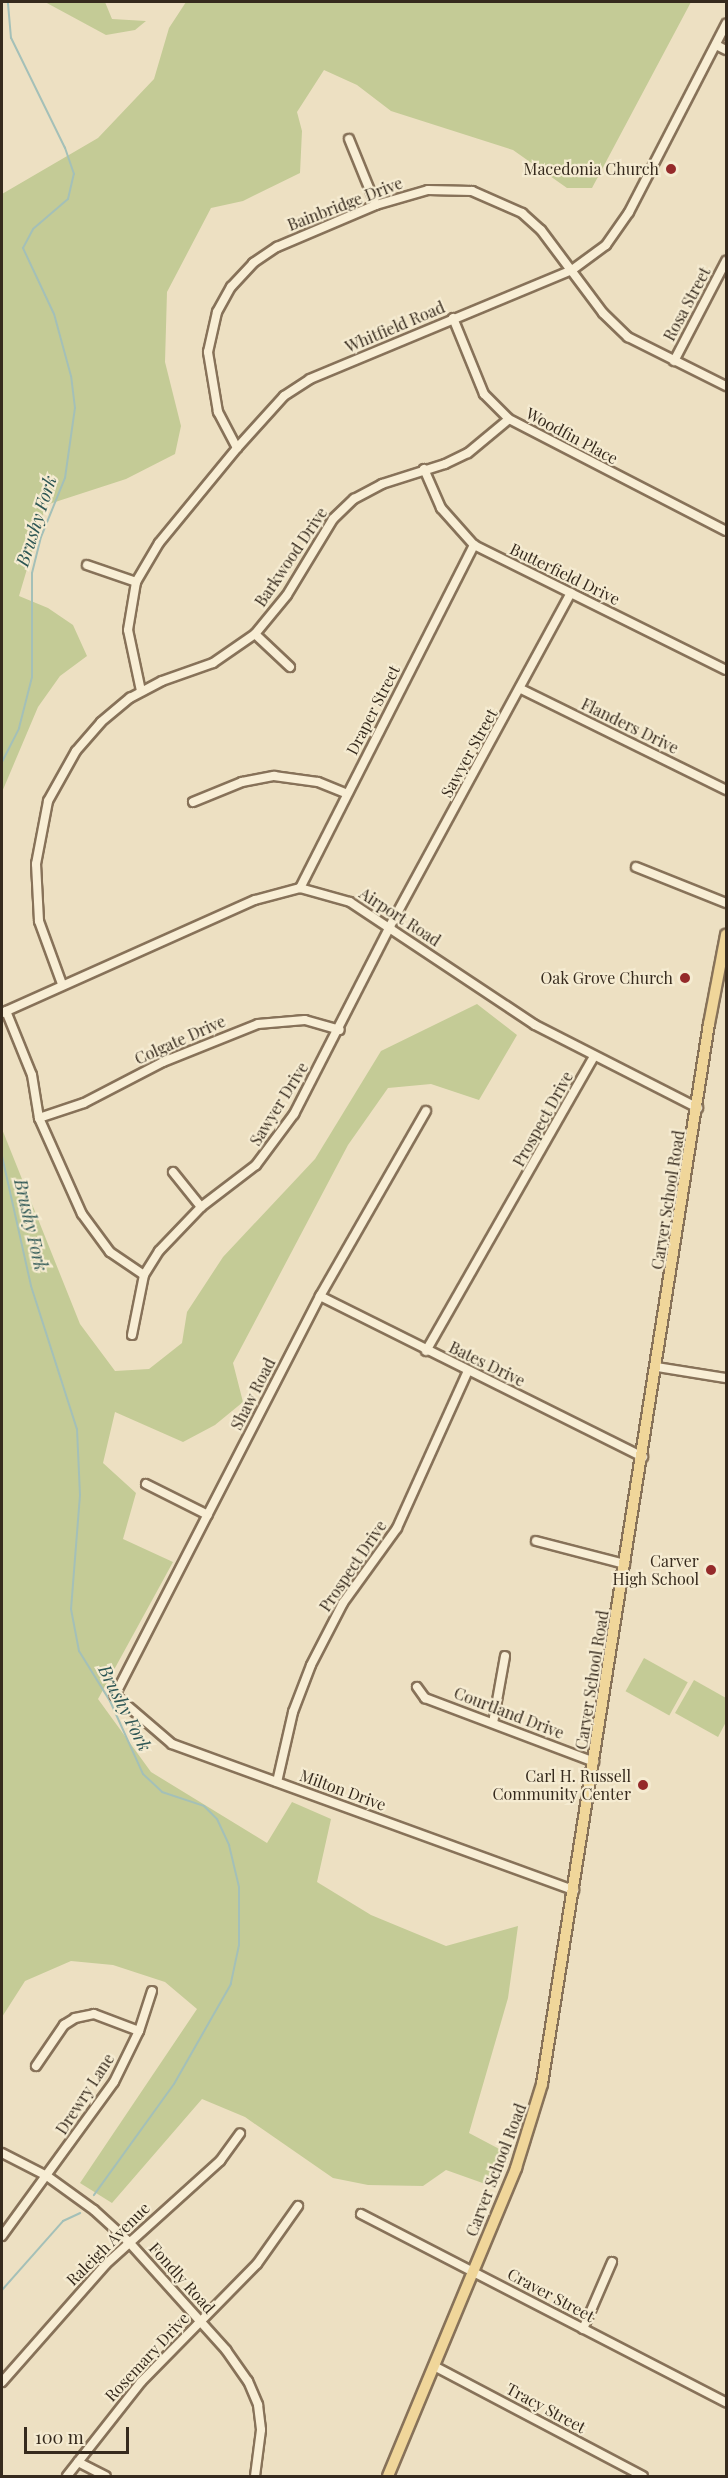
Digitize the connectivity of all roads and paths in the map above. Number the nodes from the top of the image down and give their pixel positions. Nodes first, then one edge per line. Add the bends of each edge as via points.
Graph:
1 (726, 24) edge
2 (716, 45) junction
3 (726, 50) edge
4 (349, 139) dead end
5 (376, 206) junction
6 (726, 261) edge
7 (572, 270) junction
8 (453, 318) junction
9 (674, 361) junction
10 (726, 386) edge
11 (509, 419) junction
12 (237, 448) junction
13 (424, 469) junction
14 (726, 531) edge
15 (474, 545) junction
16 (87, 565) dead end
17 (136, 582) junction
18 (571, 594) junction
19 (255, 634) junction
20 (290, 667) dead end
21 (726, 670) edge
22 (521, 689) junction
23 (141, 691) junction
24 (726, 790) edge
25 (347, 794) junction
26 (193, 802) dead end
27 (636, 867) dead end
28 (300, 888) junction
29 (726, 903) edge
30 (390, 926) junction
31 (726, 935) edge
32 (62, 984) junction
33 (4, 1012) edge
34 (340, 1030) junction
35 (594, 1057) junction
36 (698, 1108) junction
37 (426, 1111) dead end
38 (39, 1118) junction
39 (173, 1172) dead end
40 (201, 1207) junction
41 (144, 1275) junction
42 (320, 1296) junction
43 (132, 1335) dead end
44 (426, 1351) junction
45 (657, 1367) junction
46 (468, 1371) junction
47 (726, 1378) edge
48 (643, 1457) junction
49 (146, 1484) dead end
50 (208, 1515) junction
51 (536, 1541) dead end
52 (626, 1564) junction
53 (505, 1656) dead end
54 (417, 1687) dead end
55 (115, 1695) joint
56 (494, 1723) junction
57 (594, 1762) junction
58 (277, 1782) junction
59 (573, 1890) junction
60 (152, 1991) dead end
61 (139, 2031) junction
62 (36, 2066) dead end
63 (240, 2133) dead end
64 (2, 2153) edge
65 (47, 2176) junction
66 (298, 2206) dead end
67 (361, 2214) dead end
68 (2, 2236) edge
69 (128, 2241) junction
70 (612, 2262) dead end
71 (474, 2271) junction
72 (202, 2321) junction
73 (583, 2329) junction
74 (434, 2367) junction
75 (2, 2382) edge
76 (726, 2402) edge
77 (78, 2462) junction
78 (67, 2476) edge
79 (106, 2476) edge
80 (255, 2476) edge
81 (388, 2476) edge
82 (643, 2476) edge

1 - 2 street, Whitfield Road
2 - 3 street
2 - 7 street, Whitfield Road via 620,228 606,245
4 - 5 street
5 - 7 street, Bainbridge Drive via 428,190 460,189 488,196 530,219
5 - 12 street, Bainbridge Drive via 270,252 242,275 223,300 209,340 209,368 218,412
6 - 9 street, Rosa Street
7 - 8 street, Whitfield Road
7 - 9 street, Bainbridge Drive via 616,327 639,344
8 - 11 street, Woodfin Place via 484,394
8 - 12 street, Whitfield Road via 310,379 284,396
9 - 10 street, Bainbridge Drive
11 - 13 street, Barkwood Drive via 468,453
11 - 14 street, Woodfin Place
12 - 17 street, Whitfield Road via 159,543
13 - 15 street, Butterfield Drive via 441,508
13 - 19 street, Barkwood Drive via 367,490 342,509 287,595
15 - 18 street, Butterfield Drive
15 - 25 street, Draper Street
16 - 17 street
17 - 23 street, Whitfield Road via 128,630
18 - 21 street, Butterfield Drive
18 - 22 street, Sawyer Street
19 - 20 street
19 - 23 street, Barkwood Drive via 213,663
22 - 24 street, Flanders Drive
22 - 30 street, Sawyer Street
23 - 32 street, Barkwood Drive via 101,722 76,751 54,786 43,819 36,864 37,902 43,936
25 - 26 street via 318,782 274,776 242,782
25 - 28 street, Draper Street
27 - 29 street
28 - 30 street, Airport Road via 338,897
28 - 32 street, Airport Road via 255,900
30 - 34 street, Sawyer Drive
30 - 35 street, Airport Road via 535,1024
31 - 36 main road, Carver School Road via 708,1024
32 - 33 street, Airport Road
33 - 38 street via 30,1066
34 - 38 street, Colgate Drive via 299,1020 258,1024 163,1062 84,1103
34 - 40 street, Sawyer Drive via 294,1114 267,1153
35 - 36 street, Airport Road
35 - 44 street, Prospect Drive
36 - 45 main road, Carver School Road
37 - 42 street, Shaw Road
38 - 41 street via 90,1228 122,1263
39 - 40 street
40 - 41 street, Sawyer Drive via 159,1251
41 - 43 street, Sawyer Drive
42 - 44 street, Bates Drive
42 - 50 street, Shaw Road
44 - 46 street, Bates Drive
45 - 47 street
45 - 48 main road, Carver School Road
46 - 48 street, Bates Drive
46 - 58 street, Prospect Drive via 398,1528 343,1603 311,1665 293,1712
48 - 52 main road, Carver School Road
49 - 50 street
50 - 55 street, Shaw Road
51 - 52 street
52 - 57 main road, Carver School Road
53 - 56 street
54 - 56 street, Courtland Drive via 425,1698
55 - 58 street, Milton Drive via 172,1744
56 - 57 street, Courtland Drive
57 - 59 main road, Carver School Road
58 - 59 street, Milton Drive
59 - 71 main road, Carver School Road via 536,2109
60 - 61 street, Drewry Lane
61 - 62 street via 94,2014 75,2018 56,2034
61 - 65 street, Drewry Lane via 114,2082
63 - 69 street, Raleigh Avenue via 220,2161
64 - 65 street, Fondly Road
65 - 68 street, Drewry Lane
65 - 69 street, Fondly Road
66 - 72 street, Rosemary Drive via 257,2264
67 - 71 street, Craver Street
69 - 72 street, Fondly Road
69 - 75 street, Raleigh Avenue
70 - 73 street
71 - 73 street, Craver Street
71 - 74 main road, Carver School Road
72 - 77 street, Rosemary Drive via 141,2382
72 - 80 street, Fondly Road via 240,2368 254,2393 261,2430
73 - 76 street, Craver Street
74 - 81 main road, Carver School Road
74 - 82 street, Tracy Street
77 - 78 street, Rosemary Drive
77 - 79 street

